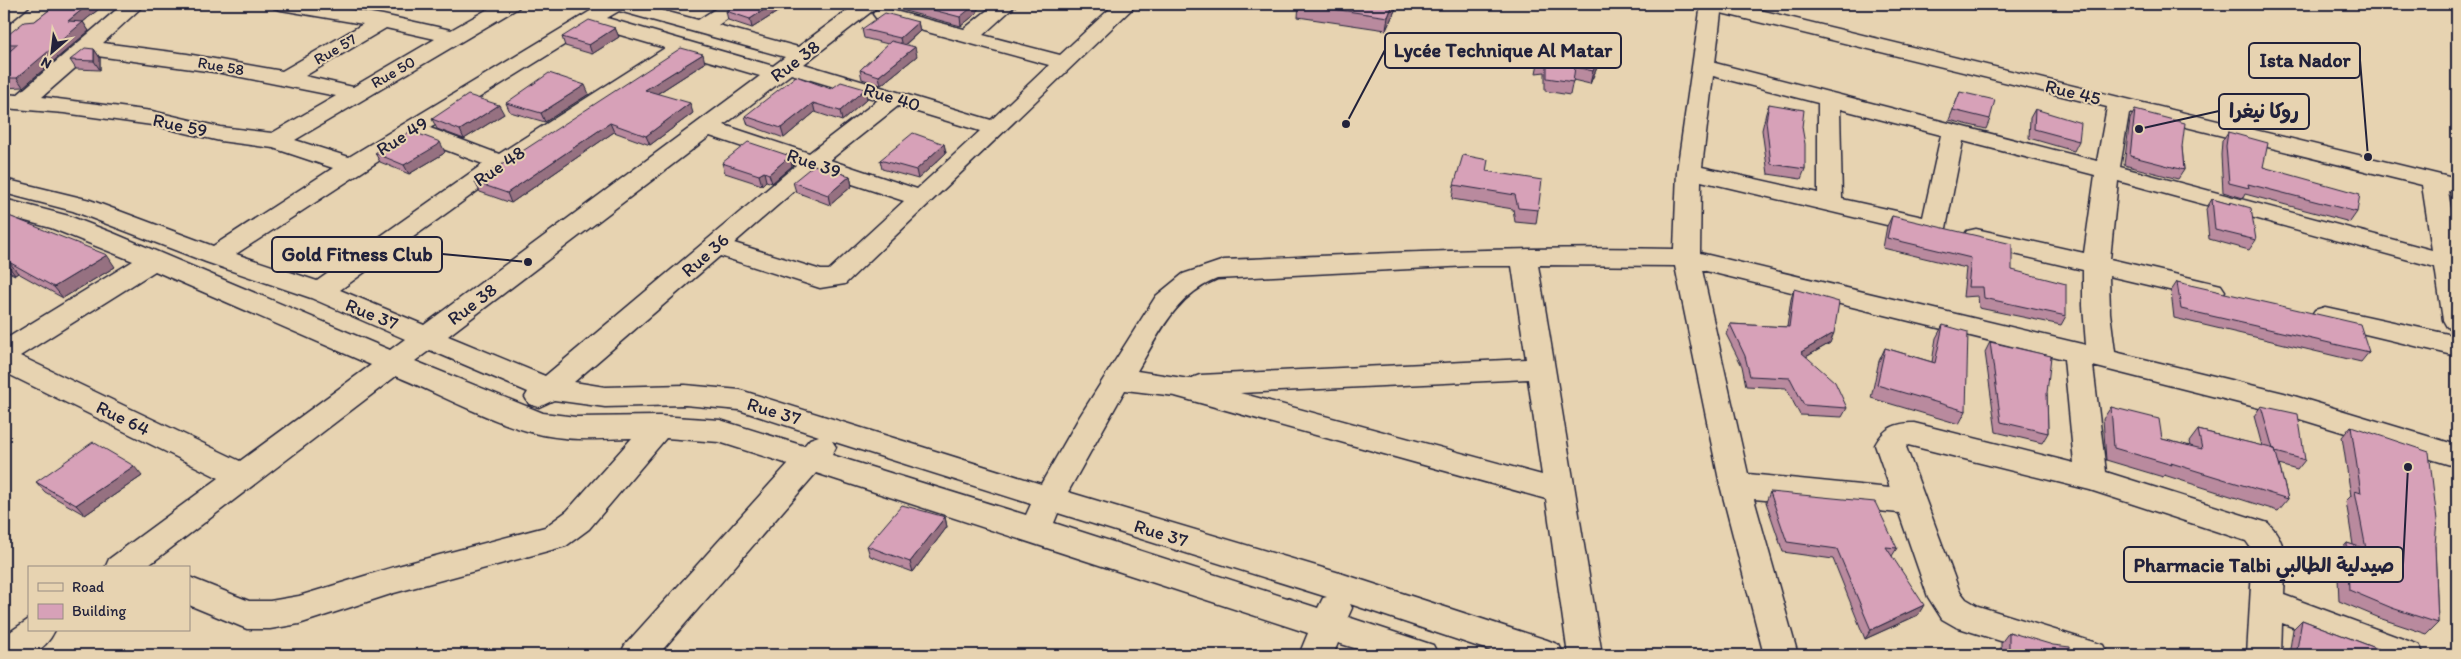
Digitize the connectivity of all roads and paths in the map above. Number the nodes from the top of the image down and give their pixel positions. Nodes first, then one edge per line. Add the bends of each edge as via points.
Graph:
1 (46, 4) edge
2 (135, 4) edge
3 (281, 4) edge
4 (510, 4) edge
5 (736, 4) edge
6 (1007, 4) edge
7 (1127, 4) edge
8 (1711, 4) edge
9 (866, 6) edge
10 (602, 8) edge
11 (384, 21) junction
12 (703, 26) junction
13 (969, 36) junction
14 (452, 37) junction
15 (4, 40) edge
16 (683, 46) junction
17 (85, 48) junction
18 (1065, 63) junction
19 (790, 65) junction
20 (1703, 67) junction
21 (286, 78) junction
22 (355, 94) junction
23 (894, 98) junction
24 (1829, 100) junction
25 (13, 102) edge
26 (2119, 103) junction
27 (707, 127) junction
28 (995, 128) junction
29 (412, 129) junction
30 (1954, 132) junction
31 (276, 141) junction
32 (501, 163) junction
33 (812, 163) junction
34 (352, 166) junction
35 (1688, 171) junction
36 (2107, 171) junction
37 (2446, 184) edge
38 (4, 186) edge
39 (921, 199) junction
40 (1830, 204) junction
41 (4, 207) edge
42 (1933, 228) junction
43 (716, 246) junction
44 (215, 256) junction
45 (1524, 257) junction
46 (1687, 258) junction
47 (153, 260) junction
48 (2447, 262) junction
49 (2097, 265) junction
50 (320, 292) junction
51 (2233, 296) edge
52 (2301, 311) edge
53 (2457, 320) edge
54 (428, 337) junction
55 (2457, 346) edge
56 (4, 353) edge
57 (2090, 356) junction
58 (4, 360) edge
59 (394, 362) junction
60 (1540, 368) junction
61 (1118, 378) junction
62 (1175, 386) junction
63 (548, 389) junction
64 (517, 416) junction
65 (659, 427) junction
66 (837, 430) junction
67 (2457, 456) edge
68 (810, 460) junction
69 (243, 476) junction
70 (2091, 479) junction
71 (1735, 485) junction
72 (1558, 491) junction
73 (1048, 498) junction
74 (1909, 502) junction
75 (1035, 530) junction
76 (127, 566) edge
77 (1343, 588) junction
78 (190, 591) edge
79 (2266, 603) junction
80 (1328, 624) junction
81 (35, 632) edge
82 (5, 655) edge
83 (637, 655) edge
84 (1316, 655) edge
85 (1421, 655) edge
86 (1547, 655) edge
87 (1585, 655) edge
88 (1781, 655) edge
89 (2091, 655) edge
90 (2264, 655) edge
91 (2406, 655) edge

1 - 15 street
2 - 17 street
3 - 11 street
4 - 14 street, Rue 50
5 - 12 street
6 - 13 street
7 - 18 street
8 - 20 street
8 - 26 street, Rue 45
9 - 13 street
9 - 19 street, Rue 38
10 - 12 street, Rue 40
10 - 16 street, Rue 40
10 - 29 street, Rue 49
11 - 14 street
11 - 21 street, Rue 57
12 - 19 street, Rue 40
13 - 18 street
14 - 22 street, Rue 50
16 - 19 street, Rue 40
16 - 32 street, Rue 48
17 - 21 street, Rue 58 via 184,59
17 - 25 street
18 - 28 street
19 - 23 street, Rue 40
19 - 27 street, Rue 38
20 - 24 street
20 - 35 street
21 - 22 street, Rue 58
22 - 31 street, Rue 50
23 - 28 street, Rue 40
23 - 33 street, Rue 36
24 - 30 street
24 - 40 street
25 - 31 street, Rue 59 via 152,118 220,134
26 - 36 street
26 - 37 street, Rue 45
27 - 33 street, Rue 39
27 - 54 street, Rue 38
28 - 39 street
29 - 32 street
29 - 34 street, Rue 49
30 - 36 street
30 - 42 street
31 - 34 street, Rue 59
32 - 50 street, Rue 48
33 - 39 street, Rue 39
33 - 43 street, Rue 36
34 - 44 street, Rue 49
35 - 40 street
35 - 46 street
36 - 48 street
36 - 49 street
37 - 48 street
38 - 44 street, Rue 37 via 81,205
39 - 43 street via 846,271 829,280
40 - 42 street
41 - 47 street, Rue 37 via 60,222
42 - 49 street
43 - 63 street, Rue 36
44 - 50 street, Rue 37
45 - 46 street
45 - 60 street
45 - 61 street via 1206,272 1166,302
46 - 57 street
46 - 71 street
47 - 56 street
47 - 59 street, Rue 37
48 - 53 street
49 - 51 street
49 - 57 street
50 - 54 street, Rue 37
52 - 55 street
54 - 59 street, Rue 38
54 - 63 street, Rue 37
57 - 67 street via 2284,404
57 - 70 street
58 - 69 street, Rue 64
59 - 64 street, Rue 37
59 - 69 street, Rue 38
60 - 62 street
60 - 72 street
61 - 62 street
61 - 73 street
62 - 72 street
63 - 64 street, Rue 36
63 - 66 street, Rue 37 via 605,396 685,395 740,400
64 - 65 street, Rue 37 via 543,424 576,428
65 - 68 street, Rue 37 via 720,431
65 - 78 street via 578,520 555,537 394,580 299,610 270,615 247,615
66 - 68 street
66 - 73 street, Rue 37
68 - 75 street, Rue 37
68 - 83 street
69 - 76 street, Rue 38
70 - 74 street via 1914,434 1901,434 1890,445
70 - 79 street via 2257,532 2266,541 2269,551
71 - 74 street
71 - 88 street
72 - 87 street
73 - 75 street
73 - 77 street, Rue 37
74 - 89 street via 1945,597 1954,609 1968,617
75 - 80 street, Rue 37
77 - 80 street
77 - 86 street, Rue 37
79 - 90 street
79 - 91 street
80 - 84 street
80 - 85 street, Rue 37
81 - 82 street

